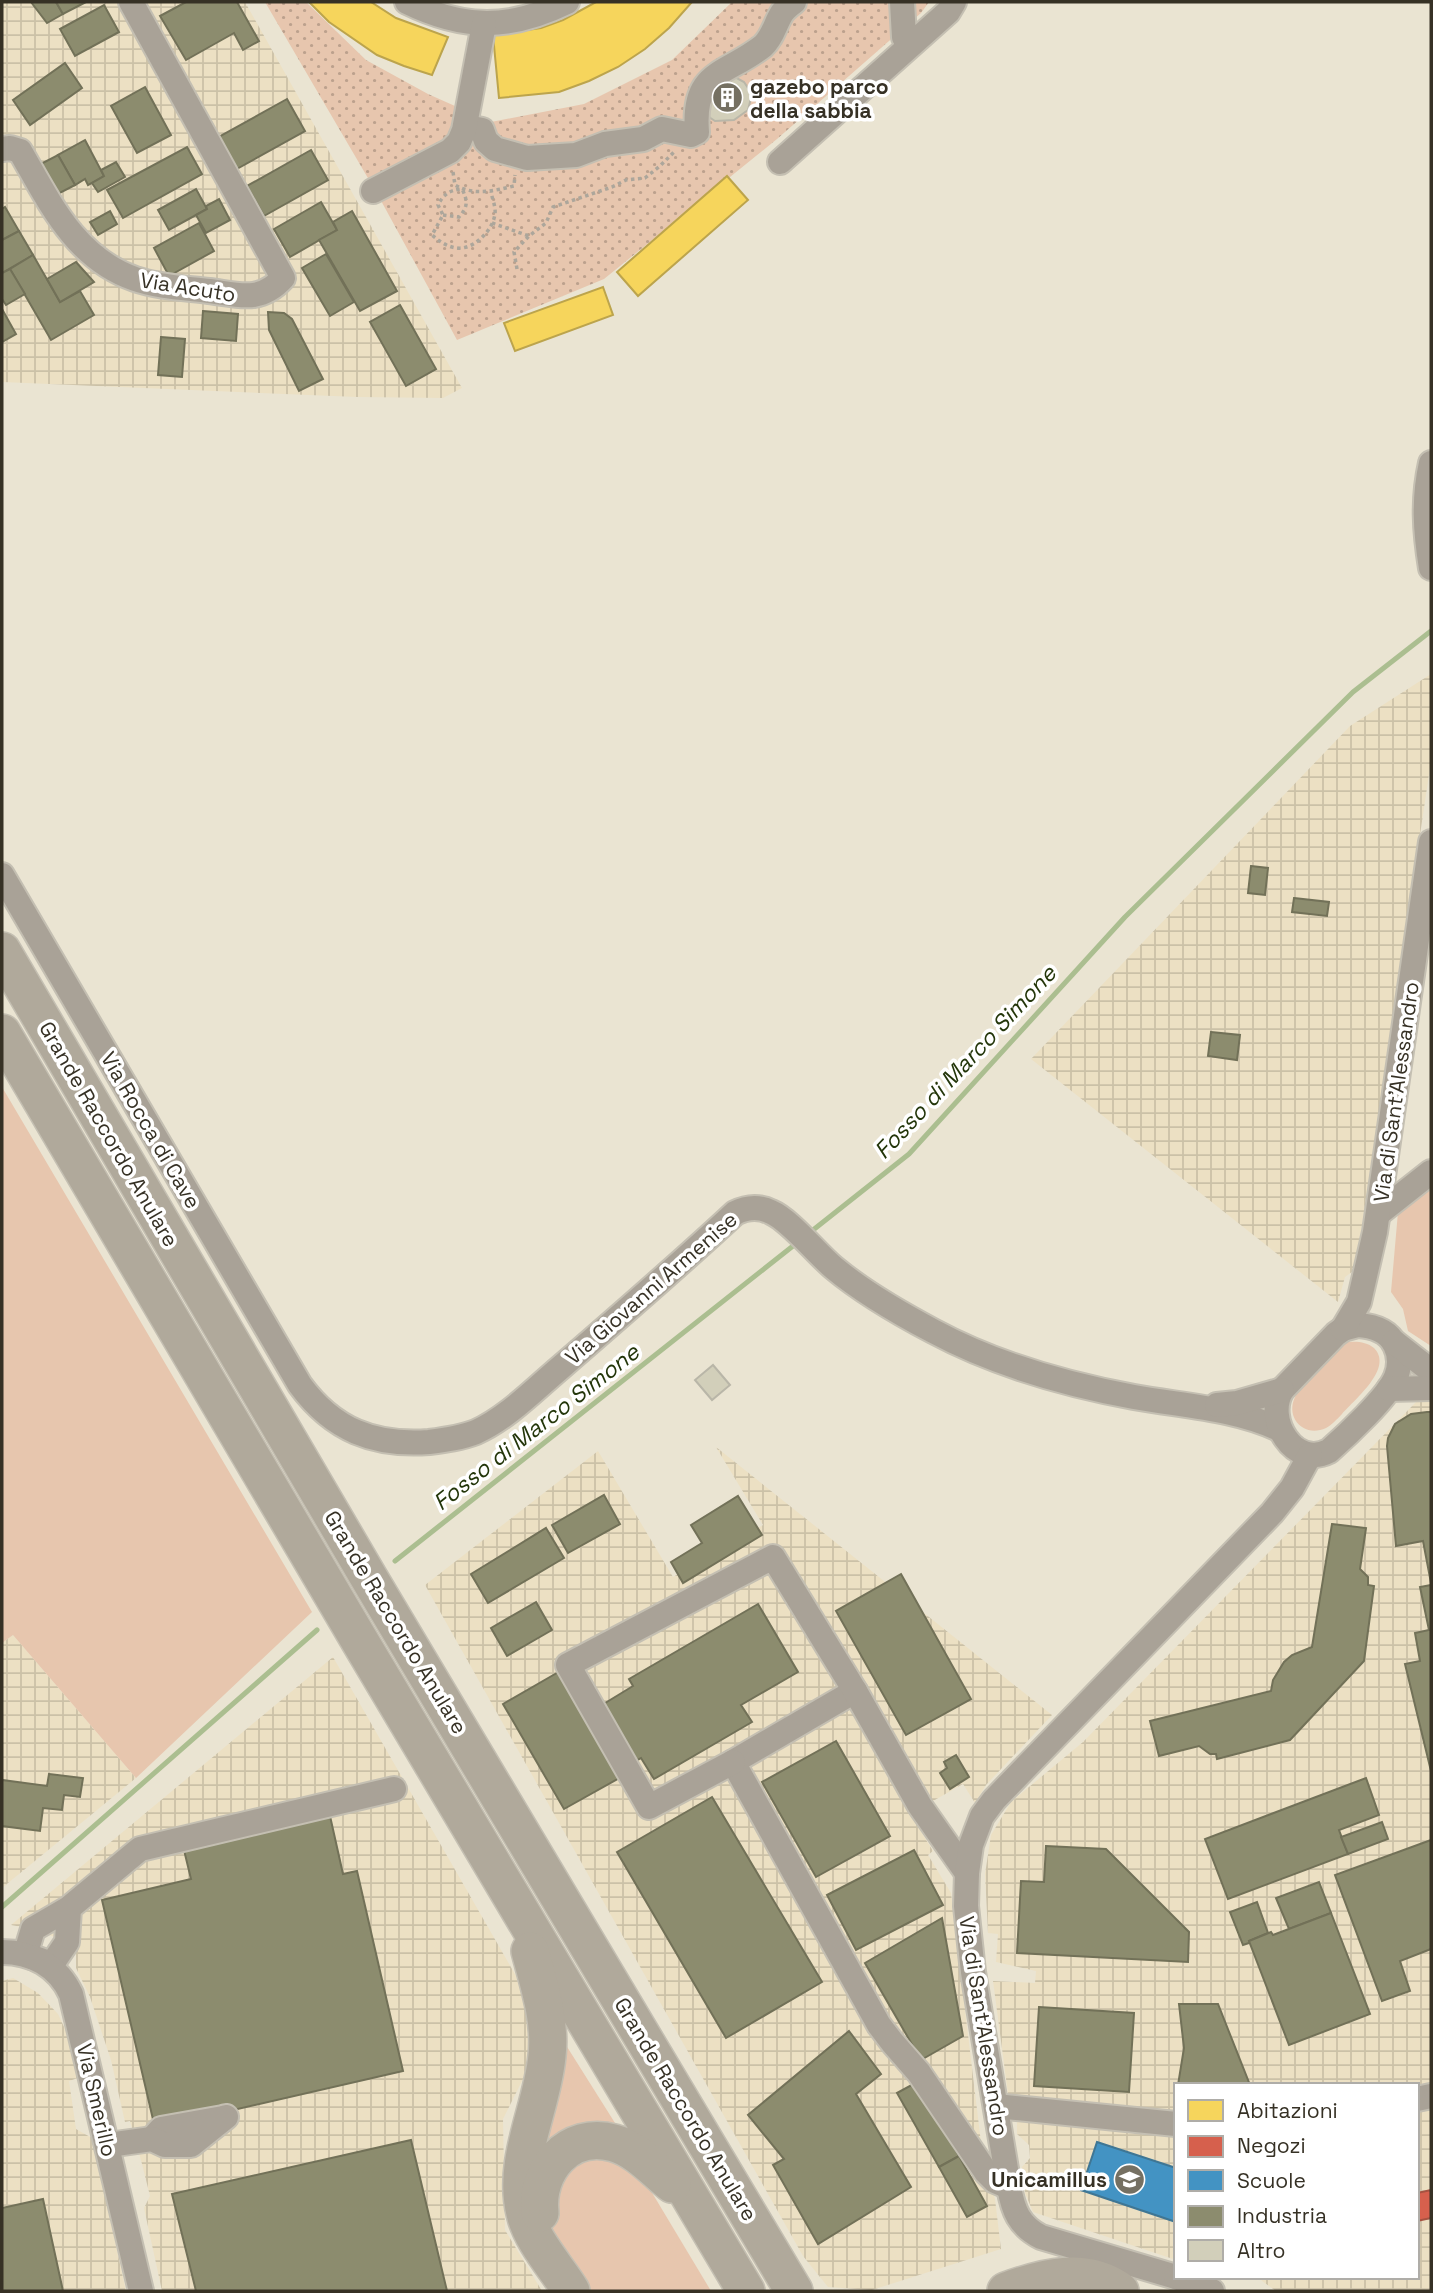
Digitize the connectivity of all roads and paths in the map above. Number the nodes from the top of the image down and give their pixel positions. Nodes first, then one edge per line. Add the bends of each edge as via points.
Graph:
1 (131, 2) edge
2 (407, 2) edge
3 (567, 2) edge
4 (794, 2) edge
5 (902, 2) edge
6 (954, 2) edge
7 (484, 24) junction
8 (904, 37) dead end
9 (472, 128) dead end
10 (691, 135) junction
11 (2, 149) edge
12 (518, 155) junction
13 (780, 162) dead end
14 (452, 170) dead end
15 (462, 189) junction
16 (373, 191) dead end
17 (491, 192) junction
18 (443, 215) junction
19 (492, 223) junction
20 (529, 236) junction
21 (516, 269) dead end
22 (1431, 463) edge
23 (1431, 568) edge
24 (1431, 842) edge
25 (2, 875) edge
26 (2, 951) edge
27 (2, 1032) edge
28 (1431, 1172) edge
29 (1379, 1213) junction
30 (1371, 1258) junction
31 (1343, 1329) junction
32 (1390, 1338) junction
33 (1431, 1371) edge
34 (300, 1385) joint
35 (1431, 1388) edge
36 (1389, 1389) junction
37 (1282, 1390) junction
38 (1202, 1407) junction
39 (1279, 1429) junction
40 (1310, 1455) junction
41 (855, 1690) junction
42 (733, 1762) junction
43 (394, 1789) dead end
44 (967, 1873) junction
45 (521, 1913) junction
46 (14, 1953) edge
47 (996, 2106) junction
48 (1174, 2124) edge
49 (152, 2139) dead end
50 (108, 2145) junction
51 (1009, 2187) junction
52 (692, 2200) junction
53 (1174, 2276) edge
54 (563, 2278) edge
55 (1181, 2279) edge
56 (1082, 2284) edge
57 (794, 2285) edge
58 (141, 2291) edge
59 (746, 2291) edge
60 (1006, 2291) edge
61 (1120, 2291) edge
62 (1212, 2291) edge

1 - 11 street, Via Acuto via 283,278 274,288 251,297 148,283 115,271 88,252 64,225 20,151
2 - 7 street via 442,17
3 - 7 street via 528,18
4 - 10 street via 782,12 765,44 718,72 706,85 696,102 697,132
5 - 8 street
6 - 13 street
7 - 16 street via 459,142
9 - 12 street via 482,130 495,149
10 - 12 street via 662,129 643,139 605,144 576,155
10 - 20 path via 645,177 553,207 546,223
12 - 17 path via 514,186
14 - 15 path via 454,185
15 - 17 path
15 - 18 path via 442,197 438,205
15 - 18 path via 466,209 459,217
17 - 19 path
18 - 19 path via 432,235 459,248 476,242
19 - 20 path
20 - 21 path via 514,252
22 - 23 street via 1424,504
24 - 29 street, Via di Sant'Alessandro
25 - 34 street, Via Rocca di Cave
26 - 57 highway, Grande Raccordo Anulare via 347,1540
27 - 45 highway, Grande Raccordo Anulare
28 - 29 street
29 - 30 street, Via di Sant'Alessandro
30 - 31 street, Via di Sant'Alessandro via 1359,1302
30 - 32 street, Via di Sant'Alessandro via 1373,1289
31 - 32 street via 1366,1326
31 - 37 street, Via di Sant'Alessandro
32 - 33 street
32 - 36 street, Via di Sant'Alessandro via 1399,1366
34 - 38 street, Via Giovanni Armenise via 325,1414 365,1436 404,1442 463,1437 518,1403 735,1213 761,1209 776,1215 844,1276 877,1298 987,1356 1062,1382
35 - 36 street
36 - 40 street, Via di Sant'Alessandro via 1329,1451
37 - 38 street, Via Giovanni Armenise
37 - 39 street via 1276,1407
38 - 39 street, Via Giovanni Armenise
39 - 40 street via 1293,1446
40 - 44 street, Via di Sant'Alessandro via 1272,1513 994,1800 974,1835
41 - 42 street
41 - 42 street via 774,1557 568,1665 649,1807
41 - 44 street via 920,1806
42 - 51 street via 879,2025 913,2064 986,2172
43 - 46 street via 140,1849 69,1908 67,1942 52,1964
44 - 47 street, Via di Sant'Alessandro via 971,1960
45 - 52 highway, Grande Raccordo Anulare
45 - 54 highway via 548,2043 523,2163 524,2209 530,2227
46 - 50 street, Via Smerillo via 57,1972 71,1994
47 - 48 street
47 - 51 street, Via di Sant'Alessandro
49 - 50 street
50 - 58 street, Via Smerillo
51 - 53 street, Via di Sant'Alessandro via 1016,2213 1035,2234
52 - 54 highway via 622,2146 600,2141 562,2154 552,2163 539,2190 540,2216
52 - 59 highway, Grande Raccordo Anulare
55 - 62 street, Via di Sant'Alessandro
56 - 60 highway via 1044,2279
56 - 61 highway via 1095,2278

